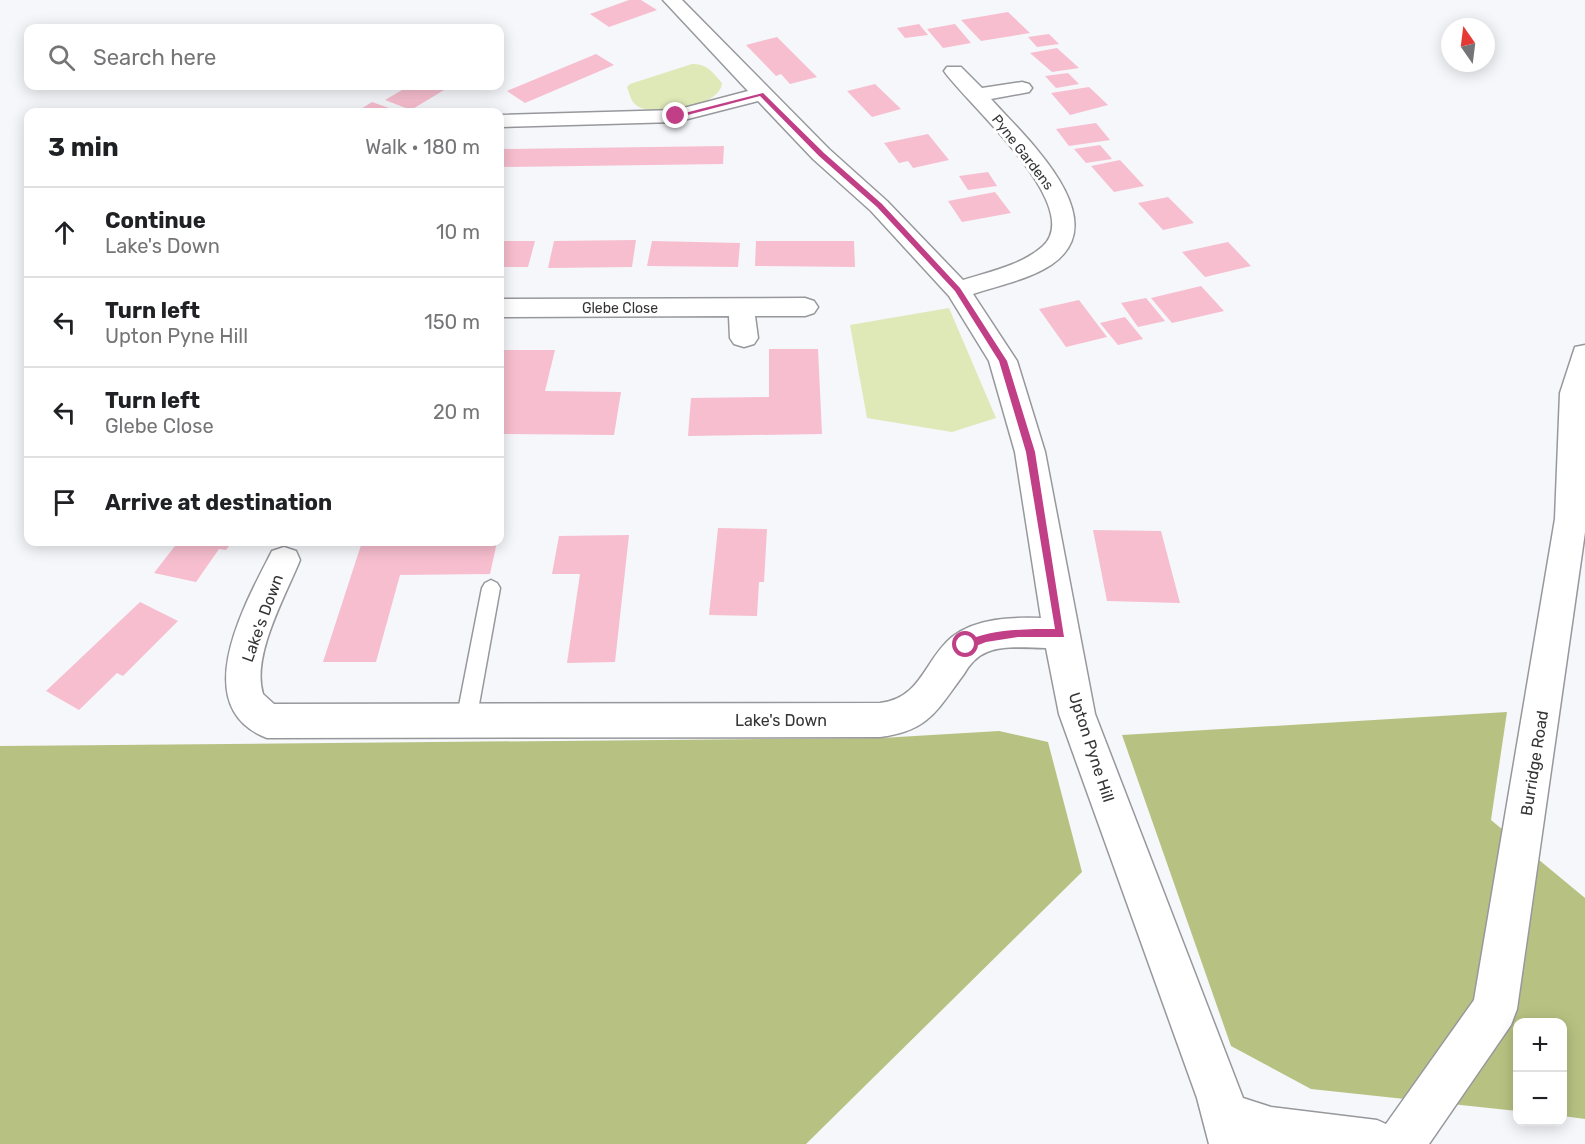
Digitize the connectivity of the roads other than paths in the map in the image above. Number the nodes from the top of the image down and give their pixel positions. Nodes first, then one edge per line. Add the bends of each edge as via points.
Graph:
1 (672, 0) edge
2 (954, 71) dead end
3 (1022, 88) dead end
4 (761, 94) junction
5 (978, 95) junction
6 (504, 121) edge
7 (958, 290) junction
8 (805, 307) dead end
9 (504, 308) edge
10 (741, 308) junction
11 (744, 338) dead end
12 (1585, 354) edge
13 (284, 560) dead end
14 (490, 588) dead end
15 (1061, 634) junction
16 (466, 721) junction
17 (1229, 1129) edge
18 (1377, 1144) edge
19 (1401, 1144) edge

1 - 4 street, Upton Pyne Hill
2 - 5 street, Pyne Gardens
3 - 5 street, Pyne Gardens
4 - 6 street via 690,114 615,108
4 - 7 street, Upton Pyne Hill via 879,206
5 - 7 street, Pyne Gardens via 1049,181 1061,204 1063,225 1059,243 1045,257
7 - 15 street, Upton Pyne Hill via 1003,361 1030,452
8 - 10 street, Glebe Close
9 - 10 street, Glebe Close
10 - 11 street
12 - 19 street, Burridge Road via 1574,393 1571,519 1495,1009
13 - 16 street, Lake's Down via 245,657 242,684 247,703 267,721
14 - 16 lane
15 - 16 street, Lake's Down via 1018,633 986,637 966,645 918,707 904,716 880,720
15 - 17 street, Upton Pyne Hill via 1077,714
17 - 18 street

